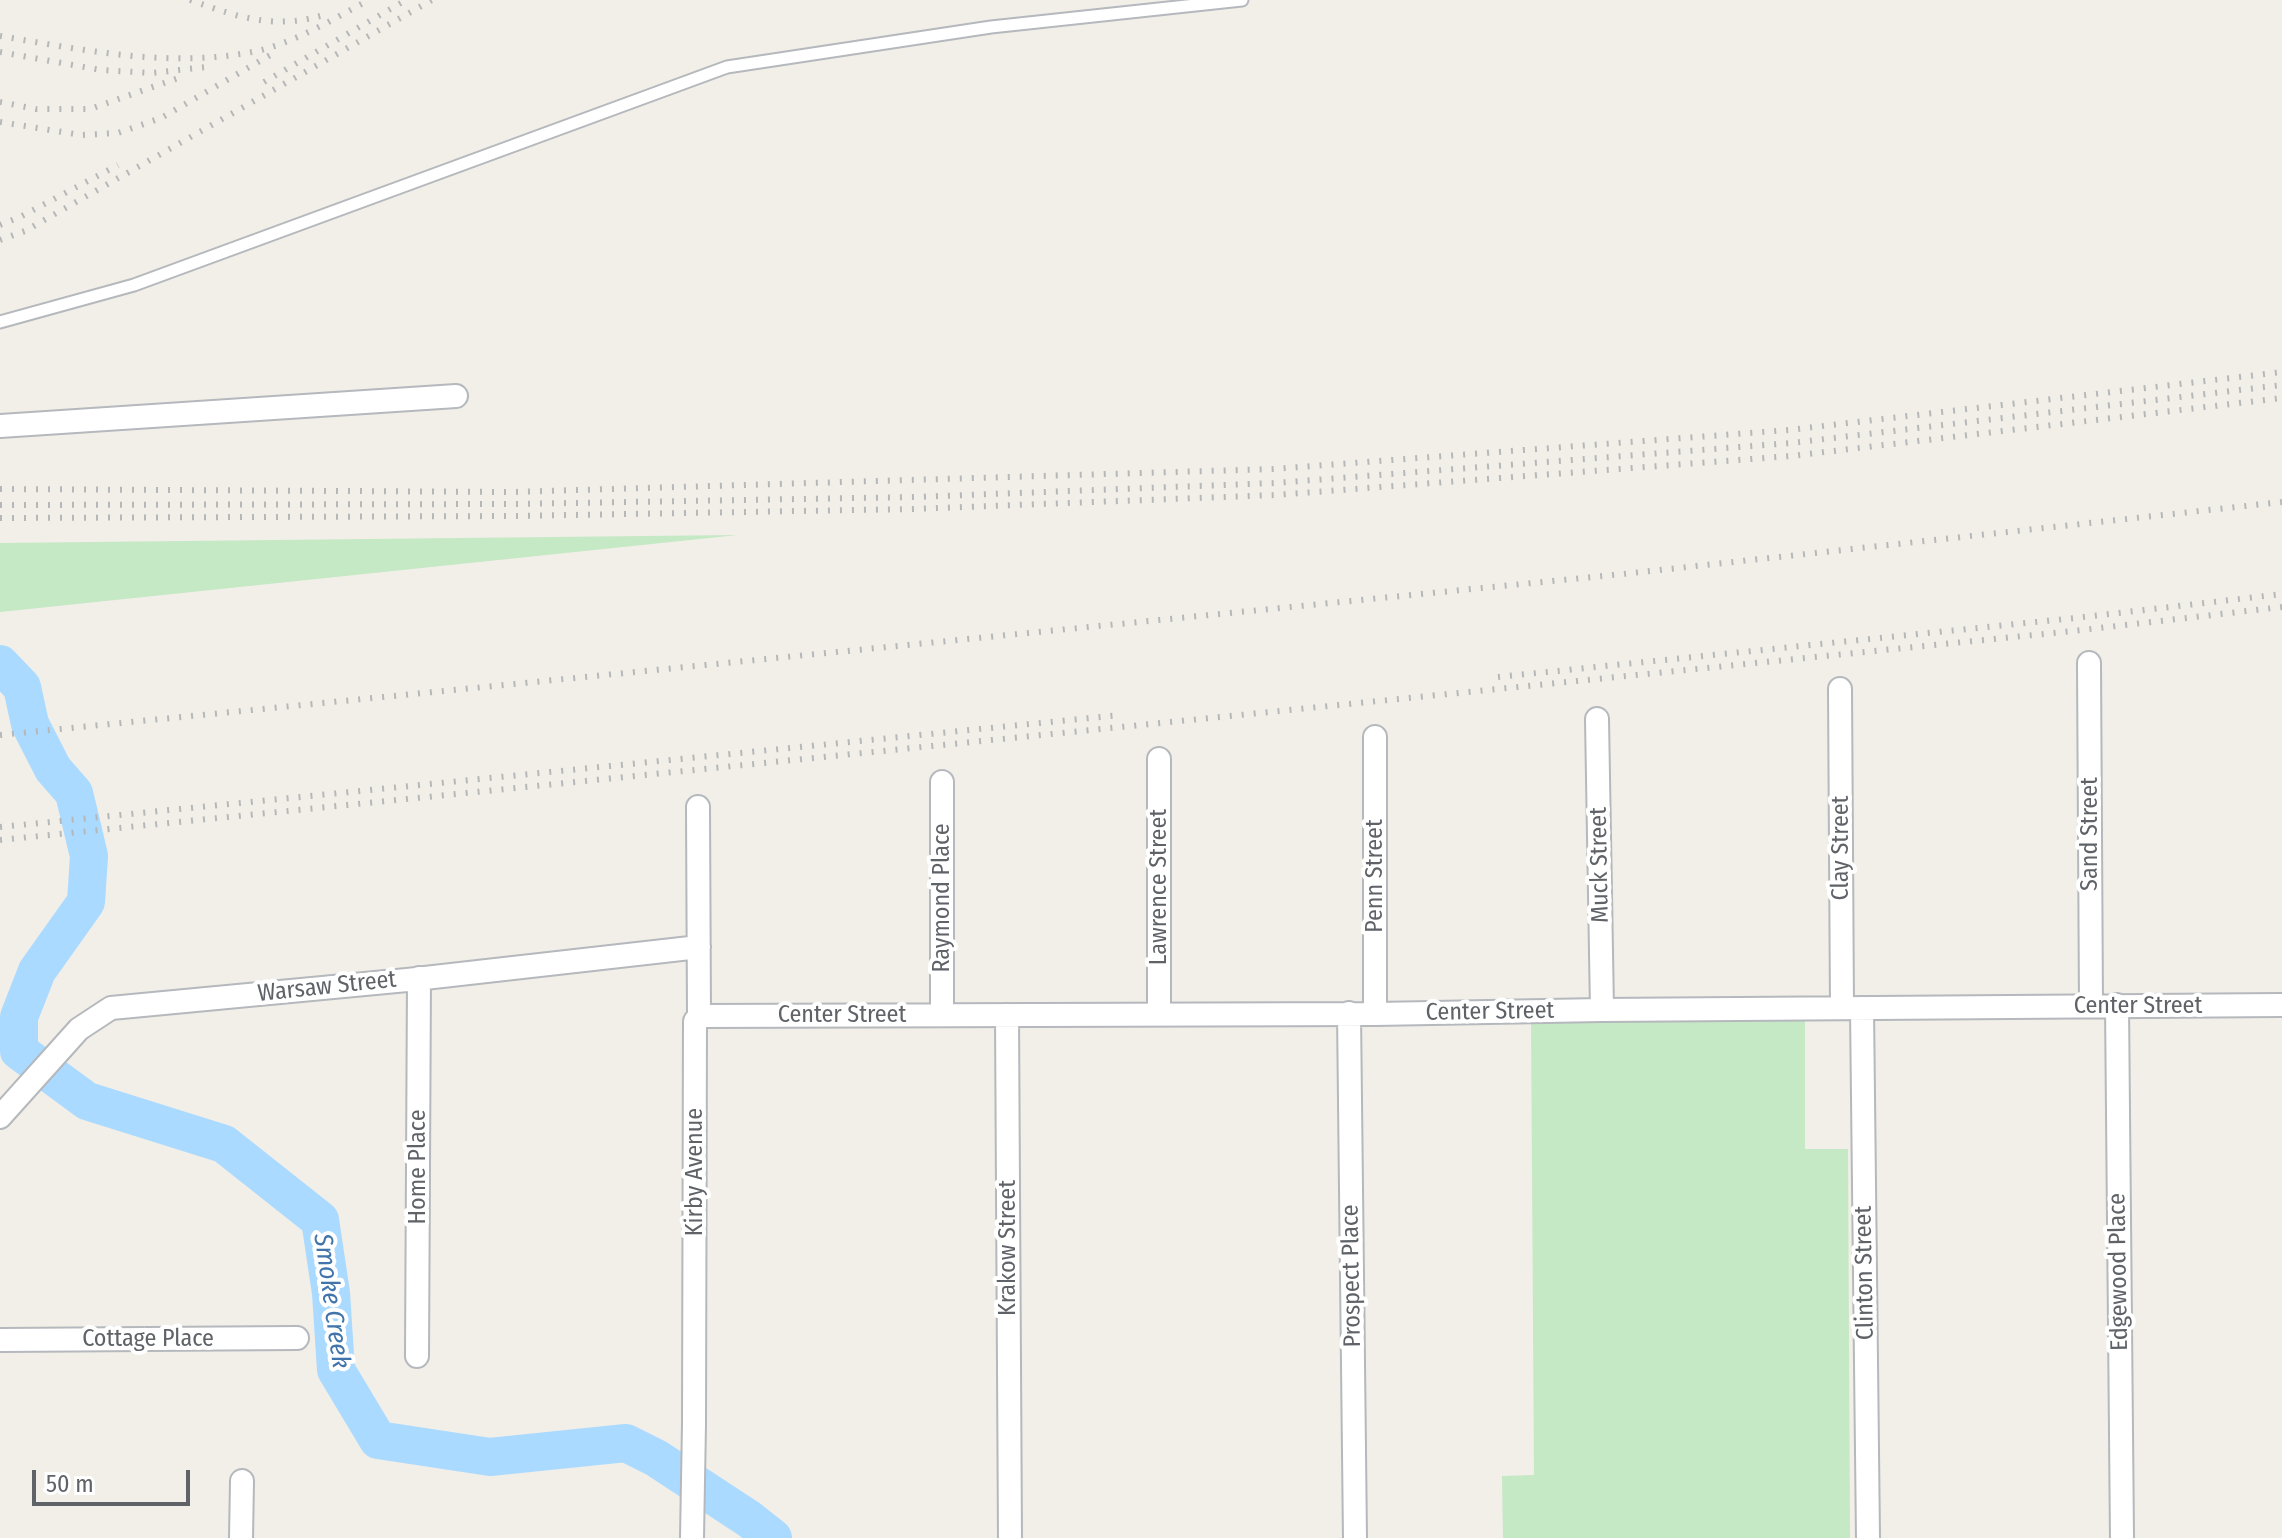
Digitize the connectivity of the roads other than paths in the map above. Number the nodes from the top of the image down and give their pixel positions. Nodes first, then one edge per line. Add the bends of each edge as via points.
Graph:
1 (1242, 0) edge
2 (0, 322) edge
3 (456, 396) dead end
4 (0, 426) edge
5 (2089, 663) dead end
6 (1840, 689) dead end
7 (1597, 719) dead end
8 (1375, 737) dead end
9 (1159, 759) dead end
10 (942, 782) dead end
11 (698, 807) dead end
12 (699, 947) junction
13 (419, 978) junction
14 (2117, 1005) junction
15 (2282, 1005) edge
16 (2091, 1006) junction
17 (1852, 1008) junction
18 (1602, 1010) junction
19 (1349, 1013) junction
20 (1159, 1014) junction
21 (1375, 1014) junction
22 (942, 1015) junction
23 (1007, 1015) junction
24 (699, 1016) junction
25 (0, 1117) edge
26 (297, 1338) dead end
27 (0, 1340) edge
28 (417, 1356) dead end
29 (242, 1481) dead end
30 (241, 1538) edge
31 (692, 1538) edge
32 (1010, 1538) edge
33 (1355, 1538) edge
34 (1868, 1538) edge
35 (2122, 1538) edge

1 - 2 lane via 991,27 727,67 134,285
3 - 4 street
5 - 16 street, Sand Street
6 - 17 street, Clay Street
7 - 18 street, Muck Street
8 - 21 street, Penn Street
9 - 20 street, Lawrence Street
10 - 22 street, Raymond Place
11 - 12 street, Kirby Avenue
12 - 13 street, Warsaw Street
12 - 24 street, Kirby Avenue
13 - 25 street, Warsaw Street via 111,1008 79,1029
13 - 28 street, Home Place
14 - 15 street, Center Street
14 - 16 street, Center Street
14 - 35 street, Edgewood Place
16 - 17 street, Center Street
17 - 18 street, Center Street
17 - 34 street, Clinton Street
18 - 21 street, Center Street
19 - 20 street, Center Street
19 - 21 street, Center Street
19 - 33 street, Prospect Place
20 - 23 street, Center Street
22 - 23 street, Center Street
22 - 24 street, Center Street
23 - 32 street, Krakow Street
24 - 31 street, Kirby Avenue
26 - 27 street, Cottage Place
29 - 30 street

